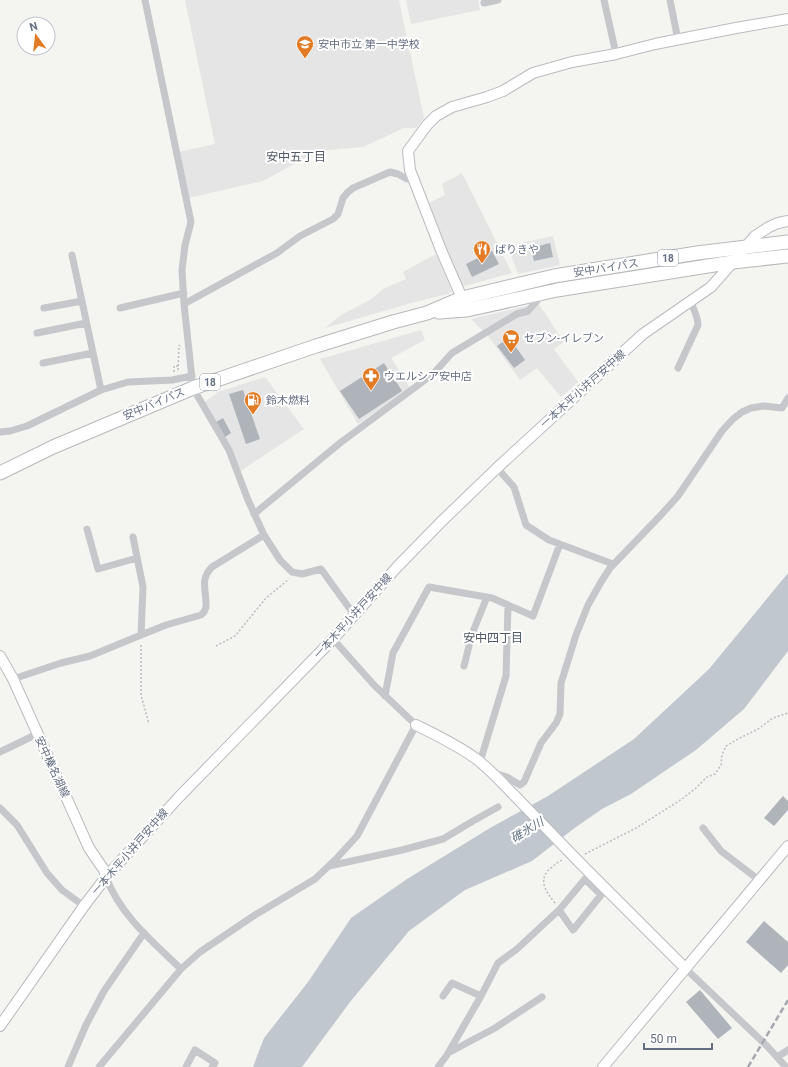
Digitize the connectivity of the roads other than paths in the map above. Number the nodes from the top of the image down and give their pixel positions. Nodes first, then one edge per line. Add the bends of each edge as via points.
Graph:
1 (145, 0) edge
2 (498, 0) edge
3 (604, 0) edge
4 (670, 0) edge
5 (484, 3) dead end
6 (788, 20) edge
7 (678, 40) junction
8 (616, 54) junction
9 (413, 177) junction
10 (788, 222) edge
11 (788, 242) edge
12 (747, 246) junction
13 (72, 255) dead end
14 (788, 256) edge
15 (733, 262) junction
16 (544, 292) junction
17 (184, 293) junction
18 (82, 301) junction
19 (690, 302) junction
20 (184, 304) junction
21 (465, 304) junction
22 (44, 308) dead end
23 (120, 308) dead end
24 (86, 324) junction
25 (37, 333) dead end
26 (93, 353) junction
27 (43, 363) dead end
28 (678, 368) dead end
29 (193, 382) junction
30 (101, 390) junction
31 (788, 398) edge
32 (0, 432) edge
33 (497, 468) junction
34 (0, 473) edge
35 (254, 514) junction
36 (87, 529) dead end
37 (264, 535) junction
38 (133, 537) dead end
39 (560, 544) junction
40 (137, 558) junction
41 (613, 564) junction
42 (487, 597) junction
43 (508, 605) junction
44 (354, 616) junction
45 (141, 635) junction
46 (333, 639) junction
47 (0, 656) edge
48 (464, 666) dead end
49 (13, 679) junction
50 (385, 696) junction
51 (416, 725) junction
52 (37, 734) junction
53 (0, 752) edge
54 (480, 762) junction
55 (491, 771) junction
56 (498, 807) dead end
57 (0, 808) edge
58 (703, 828) dead end
59 (788, 846) edge
60 (329, 866) junction
61 (106, 877) junction
62 (759, 880) junction
63 (604, 892) junction
64 (84, 906) junction
65 (559, 910) junction
66 (144, 933) junction
67 (685, 968) junction
68 (181, 969) junction
69 (443, 996) dead end
70 (482, 996) junction
71 (542, 996) dead end
72 (0, 1026) edge
73 (788, 1050) edge
74 (448, 1053) junction
75 (777, 1057) junction
76 (68, 1067) edge
77 (99, 1067) edge
78 (186, 1067) edge
79 (212, 1067) edge
80 (438, 1067) edge
81 (603, 1067) edge
82 (786, 1067) edge

1 - 17 street via 191,222 182,270
2 - 5 street
3 - 8 street
4 - 7 street
6 - 7 main road
7 - 8 main road
8 - 9 main road via 572,62 533,73 503,92 452,107 436,116 408,151
9 - 20 street via 408,179 390,172 353,188 343,198 338,214 333,218 300,236 277,253
9 - 21 main road
10 - 12 main road, 一本木平小井戸安中線 via 778,223 759,232
11 - 12 highway, 安中バイパス / 18
12 - 15 main road, 一本木平小井戸安中線
12 - 21 highway, 安中バイパス / 18 via 554,276
13 - 18 street
14 - 15 highway, 安中バイパス / 18
15 - 16 highway, 安中バイパス / 18
15 - 19 main road, 一本木平小井戸安中線 via 711,286
16 - 21 highway, 安中バイパス / 18
16 - 35 street via 528,311 517,314 452,353 434,374 340,443
17 - 20 street
17 - 23 street
18 - 22 street
18 - 24 street
19 - 28 street via 698,326
19 - 33 main road, 一本木平小井戸安中線 via 643,334
20 - 29 street
21 - 29 highway, 安中バイパス / 18 via 386,324
24 - 25 street
24 - 26 street
26 - 27 street
26 - 30 street
29 - 30 street via 128,382
29 - 34 highway, 安中バイパス / 18
29 - 35 street via 229,450
30 - 32 street via 27,426
31 - 41 street via 782,408 751,408 733,419 678,496
33 - 39 street via 514,487 526,525
33 - 44 main road, 一本木平小井戸安中線 via 442,521
35 - 37 street
36 - 40 street via 98,569
37 - 44 street via 280,560 292,572 302,574 321,569
37 - 45 street via 208,572 205,577 206,607 201,615
38 - 40 street
39 - 41 street
39 - 43 street via 534,616
40 - 45 street via 143,587
41 - 55 street via 588,605 561,683 560,714 541,743 524,782 520,785
42 - 43 street
42 - 48 street via 472,634
42 - 50 street via 429,587 393,653
43 - 54 street via 506,676
44 - 46 main road, 一本木平小井戸安中線
45 - 49 street via 90,656
46 - 50 street
46 - 61 main road, 一本木平小井戸安中線 via 179,797
47 - 49 main road, 安中榛名湖線
49 - 52 main road, 安中榛名湖線
50 - 51 street
51 - 54 main road
51 - 60 street via 357,836
52 - 53 street
52 - 61 main road, 安中榛名湖線 via 89,848
54 - 55 main road
55 - 63 main road, bridge via 582,865
56 - 60 street via 443,839
57 - 64 street via 17,825 47,873 62,890
58 - 62 street via 722,851
59 - 62 main road
60 - 68 street via 315,879 200,952
61 - 64 main road, 一本木平小井戸安中線
61 - 66 street via 122,908
62 - 67 main road
63 - 65 street via 586,879
63 - 65 street via 573,930
63 - 67 main road
64 - 72 main road, 一本木平小井戸安中線
65 - 70 street via 517,949 498,962
66 - 68 street
66 - 76 street via 104,991
67 - 75 street
67 - 81 main road
68 - 77 street
69 - 70 street via 452,983
70 - 74 street
71 - 74 street via 495,1028
73 - 75 street
74 - 80 street
75 - 82 street
78 - 79 street via 195,1050 215,1063

